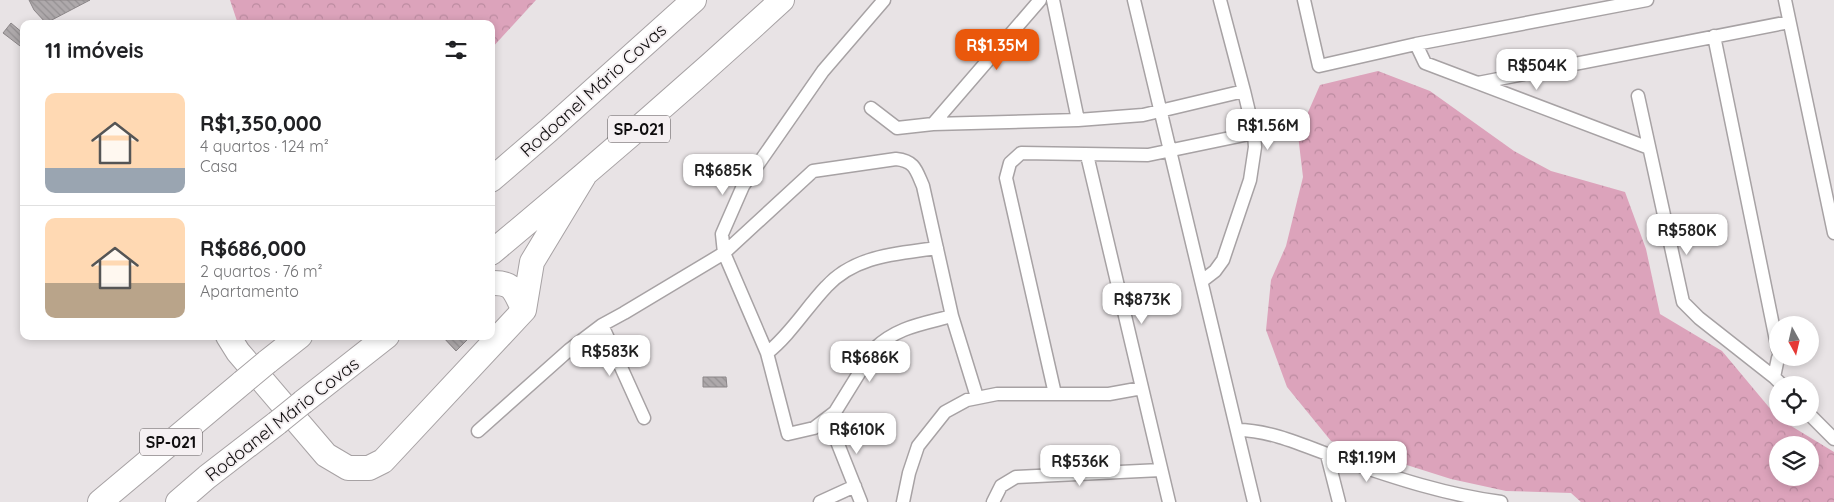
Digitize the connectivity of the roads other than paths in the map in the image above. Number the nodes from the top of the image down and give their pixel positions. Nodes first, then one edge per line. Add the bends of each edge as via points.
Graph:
1 (694, 0) edge
2 (782, 0) edge
3 (884, 0) edge
4 (1040, 0) edge
5 (1053, 0) edge
6 (1134, 0) edge
7 (1220, 0) edge
8 (1304, 0) edge
9 (1588, 0) edge
10 (1647, 0) edge
11 (1785, 0) edge
12 (1598, 9) junction
13 (1789, 22) junction
14 (1714, 36) junction
15 (1416, 44) junction
16 (1478, 83) junction
17 (1244, 91) junction
18 (1638, 96) dead end
19 (871, 108) dead end
20 (1161, 111) junction
21 (1078, 120) junction
22 (934, 124) junction
23 (549, 130) junction
24 (1254, 133) junction
25 (1649, 148) junction
26 (1170, 151) junction
27 (1087, 155) junction
28 (495, 157) edge
29 (584, 176) junction
30 (495, 177) edge
31 (1834, 233) edge
32 (937, 248) junction
33 (495, 250) edge
34 (724, 253) junction
35 (1202, 281) junction
36 (495, 283) edge
37 (524, 310) junction
38 (952, 316) junction
39 (1771, 316) edge
40 (602, 325) junction
41 (230, 340) edge
42 (295, 340) edge
43 (382, 340) edge
44 (767, 353) junction
45 (1772, 376) edge
46 (1142, 388) junction
47 (1055, 394) junction
48 (977, 397) junction
49 (644, 418) dead end
50 (828, 419) junction
51 (1819, 424) edge
52 (1237, 430) junction
53 (478, 431) dead end
54 (1834, 439) edge
55 (1327, 454) junction
56 (1161, 470) junction
57 (854, 486) junction
58 (1470, 500) edge
59 (100, 502) edge
60 (178, 502) edge
61 (820, 502) edge
62 (861, 502) edge
63 (903, 502) edge
64 (993, 502) edge
65 (1169, 502) edge
66 (1254, 502) edge
67 (1339, 502) edge
68 (1502, 502) edge

1 - 23 highway, Rodoanel Mário Covas
2 - 29 highway, SP-021
3 - 34 street via 823,71 743,186 722,234
4 - 22 street
5 - 21 street
6 - 20 street
7 - 17 street
8 - 15 street via 1318,66
9 - 12 street
10 - 12 street
11 - 13 street
12 - 15 street
13 - 14 street
13 - 31 street
14 - 16 street
14 - 39 street
15 - 16 street via 1425,63
16 - 25 street
17 - 20 street
17 - 24 street
18 - 25 street
19 - 22 street via 897,128
20 - 21 street
20 - 26 street
21 - 22 street
23 - 28 highway
23 - 30 highway, Rodoanel Mário Covas
24 - 26 street
24 - 35 street via 1252,170 1226,251 1216,271
25 - 45 street via 1683,302
26 - 27 street via 1148,155
26 - 35 street
27 - 46 street
27 - 47 street via 1021,153 1010,163 1006,178
29 - 33 highway, SP-021
29 - 37 highway via 532,262
32 - 34 street via 923,186 915,167 896,159 813,171
32 - 38 street
32 - 44 street via 874,258 844,272 826,287
34 - 40 street
34 - 44 street
35 - 52 street
36 - 37 highway via 512,287
37 - 41 highway via 383,461 369,468 348,468 326,455
38 - 48 street
38 - 50 street via 903,329 882,341
40 - 49 street
40 - 53 street
42 - 59 highway, SP-021, bridge
43 - 60 highway, Rodoanel Mário Covas / SP-021, bridge
44 - 50 street via 788,434 806,431
46 - 47 street via 1109,394
46 - 56 street
47 - 48 street
48 - 63 street via 945,412 918,446 908,473
50 - 57 street
51 - 54 street
52 - 55 street via 1267,433
52 - 66 street
55 - 58 street
55 - 67 street
56 - 64 street via 1016,477 1001,486
56 - 65 street
57 - 61 street
57 - 62 street
58 - 68 street

